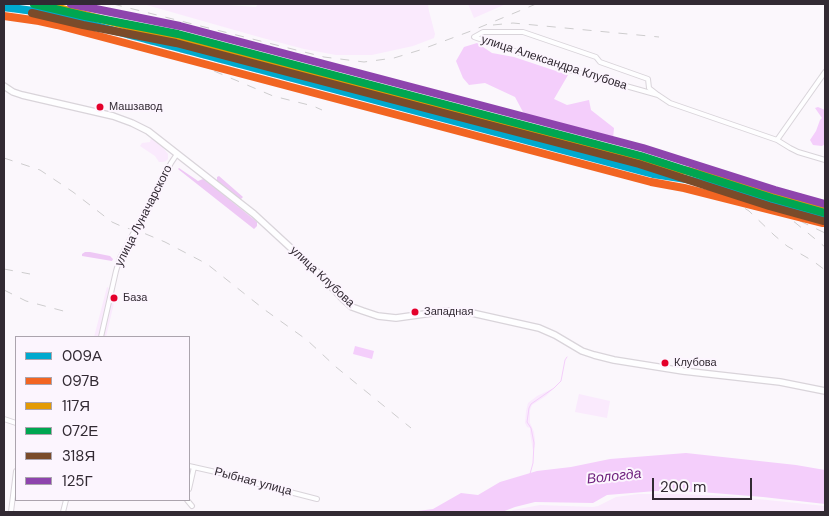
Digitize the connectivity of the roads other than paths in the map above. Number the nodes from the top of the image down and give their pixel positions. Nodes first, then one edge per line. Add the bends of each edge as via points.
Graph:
1 (825, 72) edge
2 (4, 86) edge
3 (658, 95) junction
4 (777, 140) junction
5 (177, 154) junction
6 (825, 160) edge
7 (101, 336) edge
8 (825, 391) edge
9 (190, 466) edge
10 (194, 467) junction
11 (15, 479) edge
12 (190, 485) edge
13 (317, 498) dead end
14 (188, 501) edge
15 (192, 506) dead end
16 (11, 512) edge

1 - 4 street
2 - 5 main road, улица Клубова via 22,95 127,121 152,134
3 - 3 street, улица Александра Клубова via 649,88 648,79 523,32 483,32 474,37 569,70
3 - 4 street, улица Александра Клубова via 670,103
4 - 6 street, улица Александра Клубова via 798,152
5 - 7 street, улица Луначарского via 120,258
5 - 8 main road, улица Клубова via 263,222 348,304 363,311 396,318 446,311 472,313 546,330 586,352 614,360
9 - 10 street, Рыбная улица
10 - 12 street
10 - 13 street, Рыбная улица
11 - 16 street
14 - 15 street

